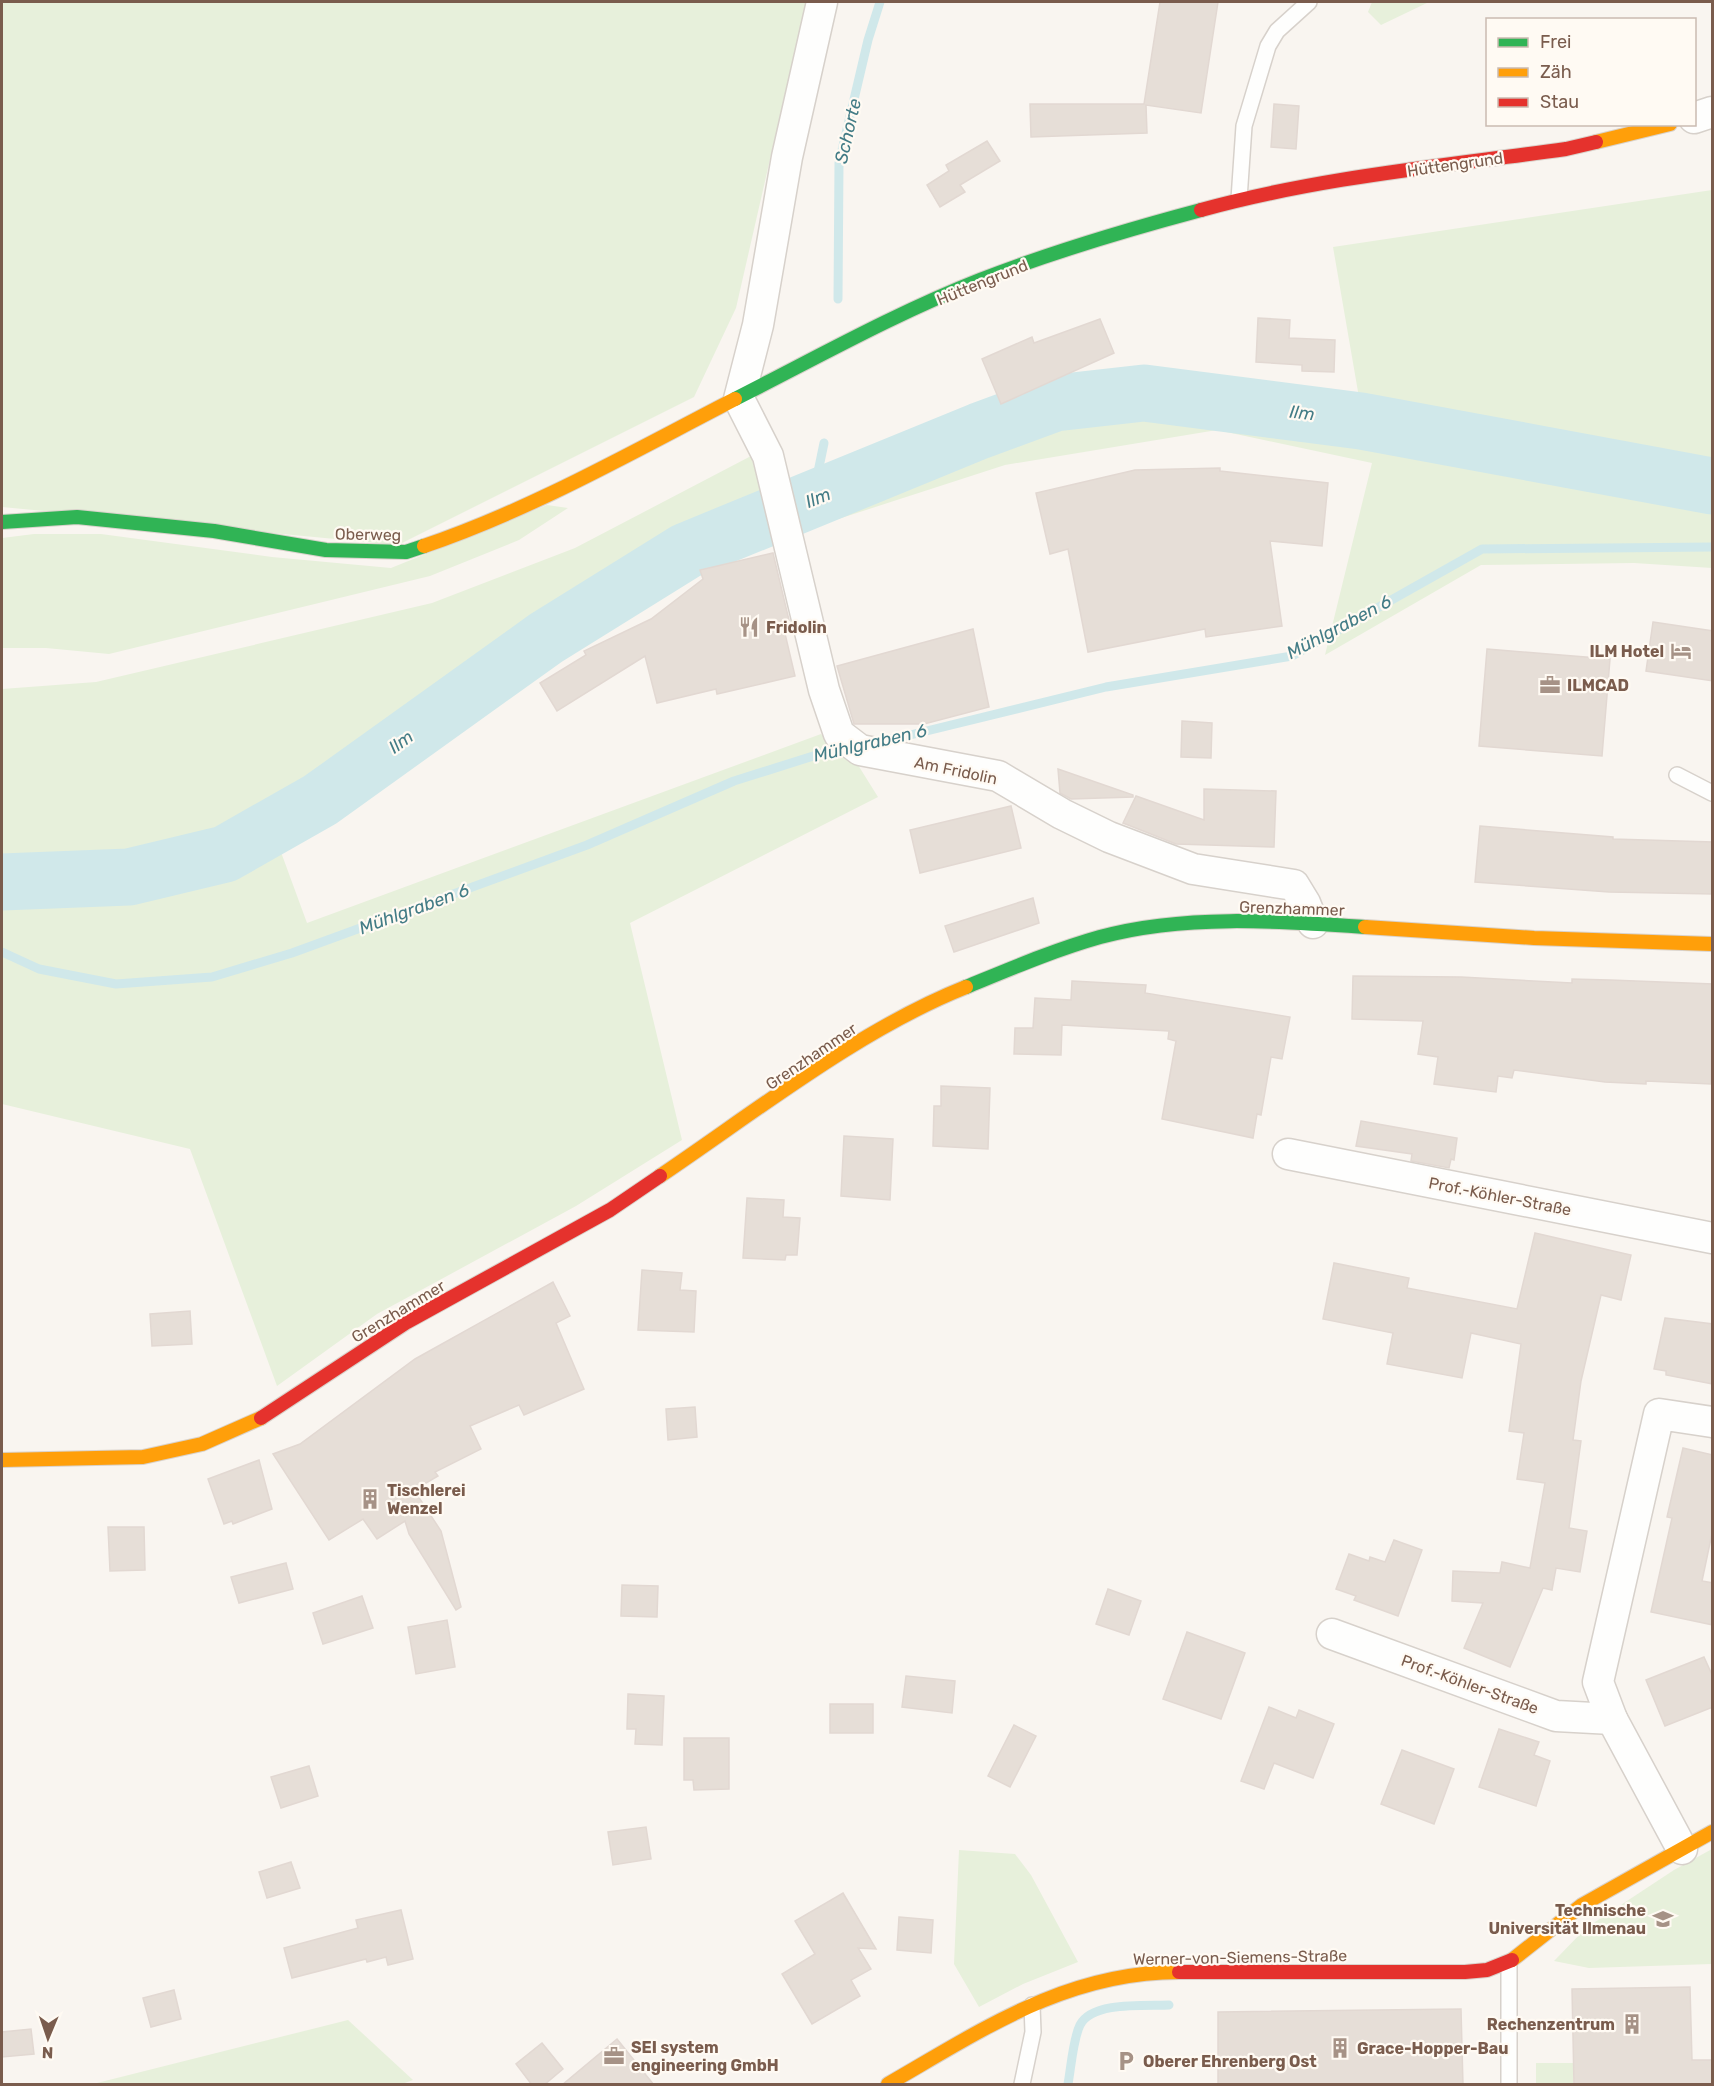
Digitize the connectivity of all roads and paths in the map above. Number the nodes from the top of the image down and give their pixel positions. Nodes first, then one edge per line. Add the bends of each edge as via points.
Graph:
1 (822, 2) edge
2 (1309, 2) edge
3 (1713, 112) edge
4 (1696, 118) edge
5 (1662, 126) edge
6 (1239, 200) junction
7 (739, 399) junction
8 (2, 522) edge
9 (1677, 775) dead end
10 (1713, 793) edge
11 (1313, 923) junction
12 (1713, 944) edge
13 (1288, 1154) dead end
14 (1713, 1238) edge
15 (1713, 1422) edge
16 (2, 1460) edge
17 (1332, 1634) dead end
18 (1612, 1719) junction
19 (1713, 1832) edge
20 (1682, 1849) junction
21 (1509, 1963) junction
22 (1032, 2004) junction
23 (888, 2085) edge
24 (1022, 2085) edge
25 (1509, 2085) edge

1 - 7 street via 787,157 758,325
2 - 6 lane via 1277,31 1268,46 1244,126
3 - 4 street
5 - 6 street, Hüttengrund via 1566,149 1346,179
6 - 7 street, Hüttengrund via 1102,237 980,280 889,320
7 - 8 street, Oberweg via 474,529 406,552 326,550 214,531 77,517
7 - 11 street, Am Fridolin via 768,456 824,690 849,742 998,776 1062,814 1193,868 1294,885
9 - 10 lane
11 - 12 street, Grenzhammer via 1534,938
11 - 16 street, Grenzhammer via 1224,922 1156,927 1101,937 930,1001 851,1047 610,1210 407,1322 271,1413 202,1444 143,1457
13 - 14 street, Prof.-Köhler-Straße
15 - 18 street via 1659,1414 1598,1682
17 - 18 street, Prof.-Köhler-Straße via 1556,1716
18 - 20 street
19 - 20 street
20 - 21 street via 1582,1905
21 - 22 street, Werner-von-Siemens-Straße via 1465,1972 1171,1972 1119,1976 1078,1986
21 - 25 lane
22 - 23 street, Werner-von-Siemens-Straße
22 - 24 lane via 1033,2032

